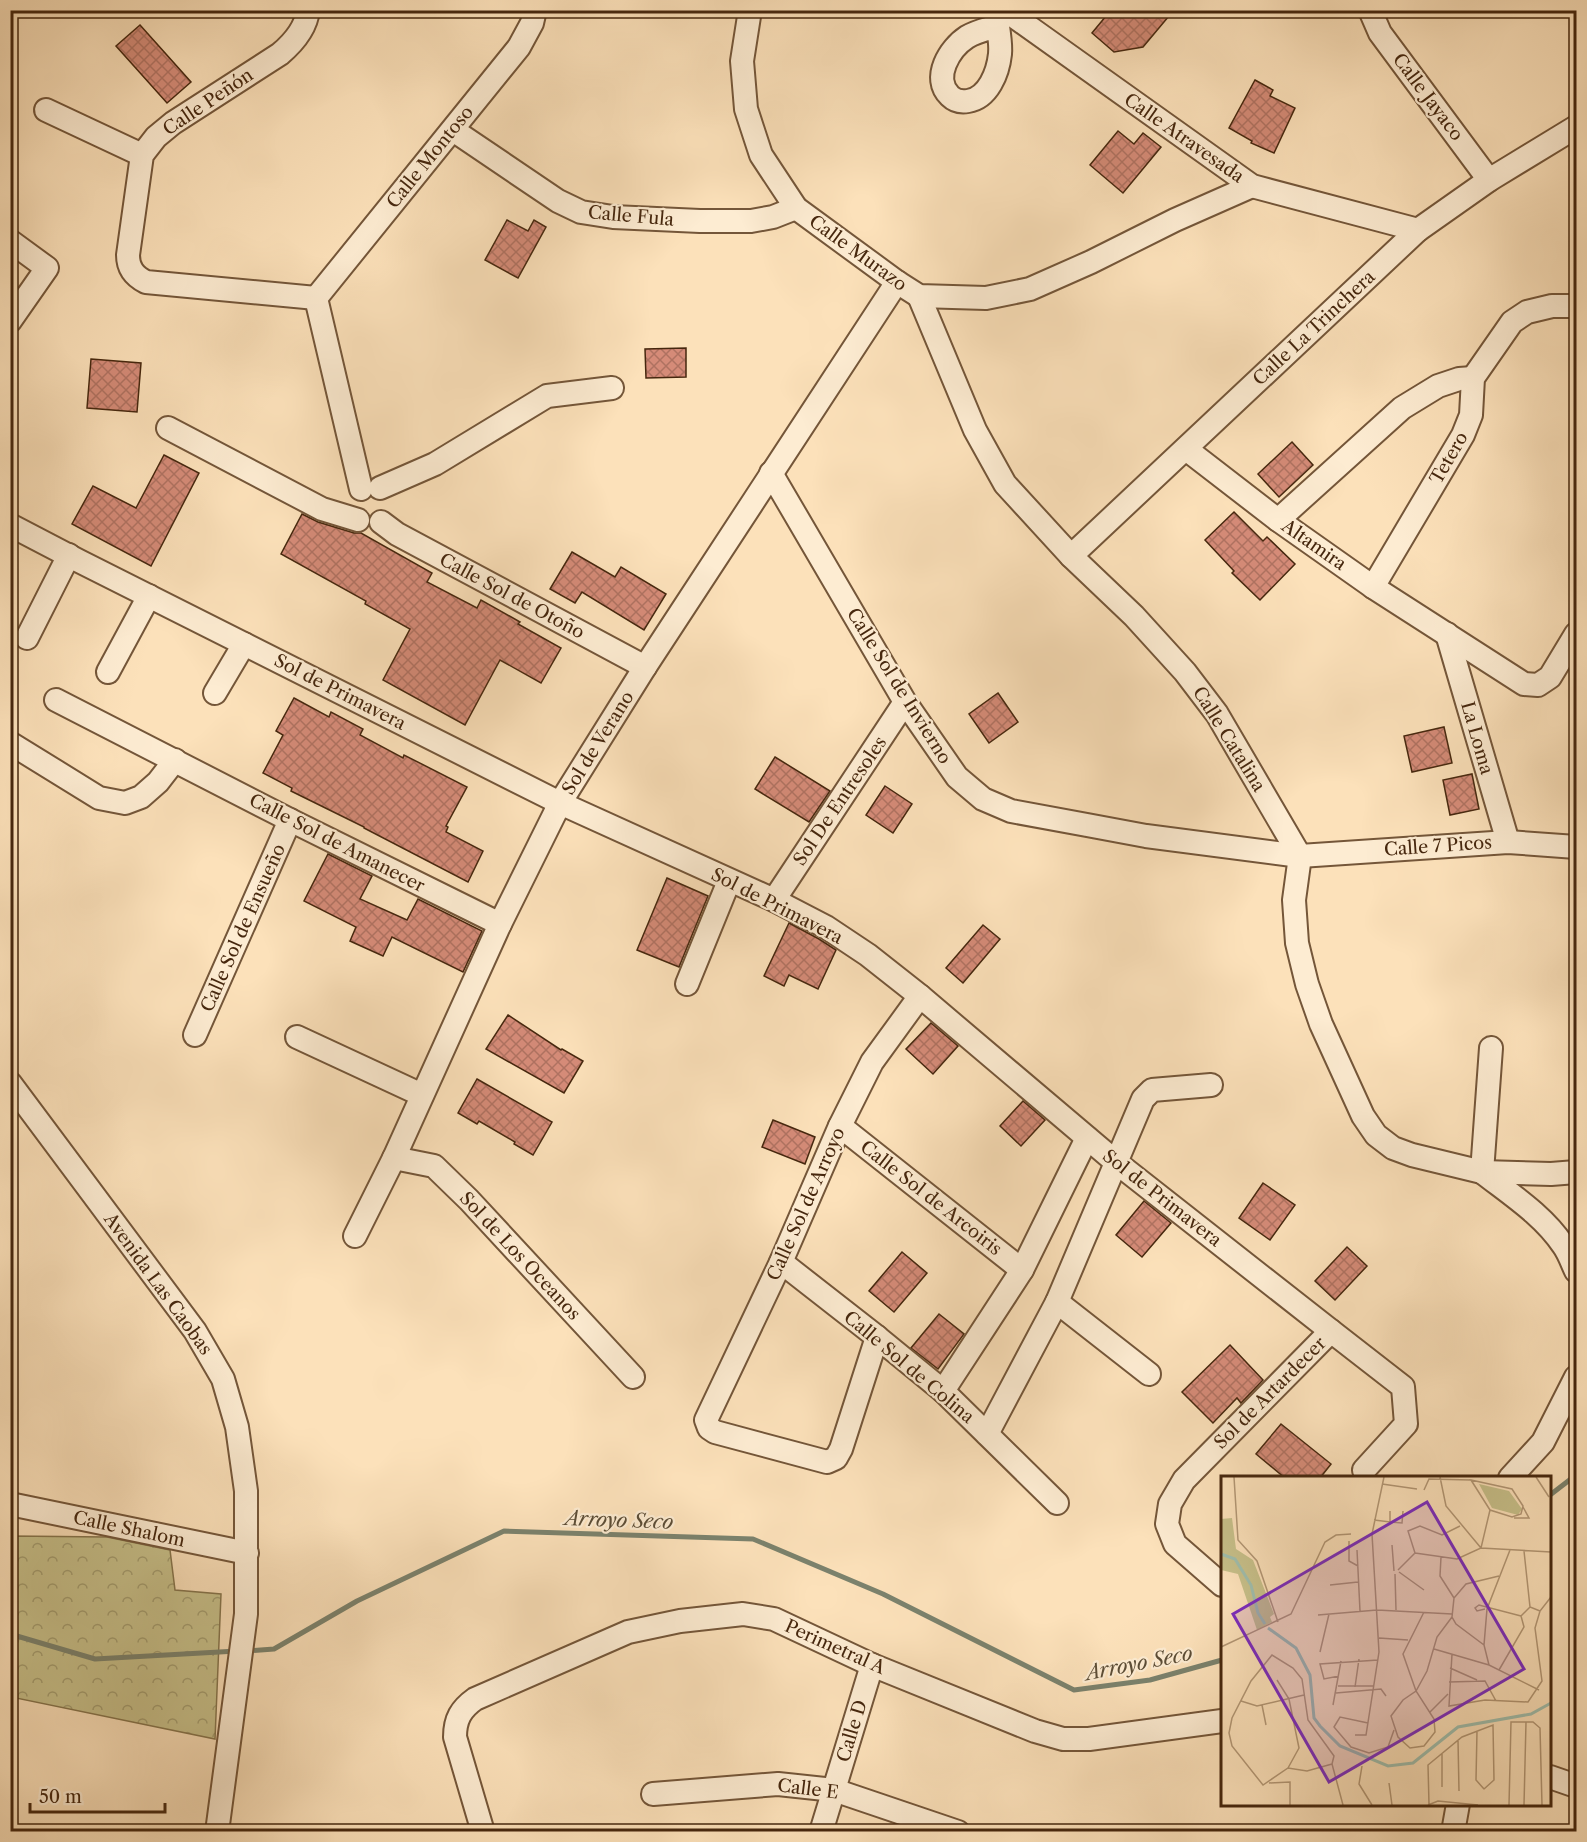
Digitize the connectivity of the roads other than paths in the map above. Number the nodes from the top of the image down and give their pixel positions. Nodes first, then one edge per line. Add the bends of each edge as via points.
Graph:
1 (308, 10) edge
2 (535, 10) edge
3 (750, 10) edge
4 (1370, 10) edge
5 (1005, 15) edge
6 (46, 110) dead end
7 (1576, 127) edge
8 (453, 130) junction
9 (142, 155) junction
10 (1489, 180) junction
11 (1252, 186) junction
12 (796, 208) junction
13 (1418, 230) junction
14 (10, 241) edge
15 (897, 282) junction
16 (919, 296) junction
17 (316, 298) junction
18 (1576, 306) edge
19 (10, 321) edge
20 (1473, 378) junction
21 (612, 388) dead end
22 (168, 428) dead end
23 (1186, 449) junction
24 (771, 474) junction
25 (378, 500) junction
26 (358, 520) junction
27 (1278, 520) junction
28 (10, 525) edge
29 (69, 555) junction
30 (1071, 556) junction
31 (1373, 587) junction
32 (149, 596) junction
33 (1447, 634) junction
34 (1576, 634) edge
35 (27, 638) dead end
36 (244, 644) junction
37 (645, 667) junction
38 (108, 672) dead end
39 (215, 693) dead end
40 (56, 700) dead end
41 (905, 702) junction
42 (10, 743) edge
43 (175, 760) junction
44 (560, 802) junction
45 (291, 820) junction
46 (1508, 842) junction
47 (1576, 847) edge
48 (1300, 856) junction
49 (729, 881) junction
50 (774, 900) junction
51 (500, 924) junction
52 (687, 984) dead end
53 (920, 996) junction
54 (195, 1035) dead end
55 (297, 1036) dead end
56 (1491, 1048) dead end
57 (10, 1083) edge
58 (1211, 1085) dead end
59 (422, 1095) junction
60 (840, 1126) junction
61 (1087, 1138) junction
62 (394, 1158) junction
63 (1117, 1163) junction
64 (1482, 1172) junction
65 (1576, 1172) edge
66 (355, 1236) dead end
67 (781, 1262) junction
68 (1022, 1270) junction
69 (1576, 1271) edge
70 (1057, 1302) junction
71 (1331, 1331) junction
72 (878, 1337) junction
73 (1149, 1374) dead end
74 (633, 1377) dead end
75 (1576, 1377) edge
76 (943, 1391) junction
77 (987, 1434) junction
78 (1364, 1470) dead end
79 (1512, 1476) edge
80 (1057, 1503) dead end
81 (10, 1504) edge
82 (247, 1553) junction
83 (1221, 1584) edge
84 (872, 1665) junction
85 (1221, 1721) edge
86 (1551, 1777) edge
87 (1576, 1786) edge
88 (834, 1790) junction
89 (653, 1794) dead end
90 (1458, 1806) edge
91 (217, 1832) edge
92 (483, 1832) edge
93 (821, 1832) edge
94 (958, 1832) edge
95 (1453, 1832) edge

1 - 9 street, Calle Peñón via 302,30 292,44 173,123
2 - 8 street, Calle Montoso via 519,47
3 - 12 street, Calle Murazo via 742,61 746,109 761,154
4 - 10 street, Calle Jayaco via 1380,33
5 - 11 street, Calle Atravesada
6 - 9 street
7 - 10 street, Calle La Trinchera
8 - 12 street, Calle Fula via 580,212 700,221 751,220
8 - 17 street, Calle Montoso
9 - 17 street via 128,255 134,274 146,282
10 - 13 street, Calle La Trinchera
11 - 13 street, Calle Atravesada
11 - 16 street, Calle Murazo via 1030,289 986,298
12 - 15 street, Calle Murazo
13 - 23 street, Calle La Trinchera
14 - 19 street via 47,268
15 - 16 street, Calle Murazo
15 - 24 street, Sol de Verano
16 - 30 street, Calle Catalina via 975,429 1005,484
17 - 25 street
18 - 20 street via 1551,306 1527,312 1512,322
20 - 27 street via 1438,386 1402,408
20 - 31 street, Tetero via 1468,425
21 - 25 street via 547,396
22 - 26 street via 322,509
23 - 27 street, Altamira
23 - 30 street, Calle La Trinchera
24 - 37 street, Sol de Verano
24 - 41 street, Calle Sol de Invierno
25 - 26 street via 368,525
25 - 26 street via 356,493 351,504
25 - 37 street, Calle Sol de Otoño via 397,534
27 - 31 street, Altamira
28 - 29 street, Sol de Primavera
29 - 32 street, Sol de Primavera
29 - 35 street
30 - 48 street, Calle Catalina via 1134,616 1202,693
31 - 33 street, Altamira
32 - 36 street, Sol de Primavera
32 - 38 street
33 - 34 street, Altamira via 1524,684 1538,685 1550,677
33 - 46 street, La Loma
36 - 39 street
36 - 44 street, Sol de Primavera
37 - 44 street, Sol de Verano
40 - 43 street, Calle Sol de Amanecer
41 - 48 street, Calle Sol de Invierno via 957,777 983,799 1011,812 1146,836
41 - 50 street, Sol De Entresoles
42 - 43 street via 99,798 125,803 141,797
43 - 45 street, Calle Sol de Amanecer
44 - 49 street, Sol de Primavera
44 - 51 street, Sol de Verano
45 - 51 street, Calle Sol de Amanecer
45 - 54 street, Calle Sol de Ensueño
46 - 47 street, Calle 7 Picos
46 - 48 street, Calle 7 Picos
48 - 64 street via 1294,900 1297,943 1321,1024 1363,1116 1376,1135 1393,1148
49 - 50 street, Sol de Primavera
49 - 52 street
50 - 53 street, Sol de Primavera via 826,927
51 - 59 street, Sol de Verano
53 - 60 street, Calle Sol de Arroyo via 872,1062
53 - 61 street, Sol de Primavera
55 - 59 street
56 - 64 street
57 - 82 street, Avenida Las Caobas via 195,1331 223,1379 237,1427 246,1491
58 - 63 street via 1152,1090 1146,1094
59 - 62 street, Sol de Verano
60 - 67 street, Calle Sol de Arroyo
60 - 68 street, Calle Sol de Arcoiris
61 - 63 street, Sol de Primavera
61 - 68 street
62 - 66 street, Sol de Verano
62 - 74 street, Sol de Los Oceanos via 434,1166
63 - 70 street
63 - 71 street, Sol de Primavera
64 - 65 street
64 - 69 street via 1543,1222 1564,1246
67 - 72 street, Calle Sol de Colina
67 - 72 street, Calle Sol de Arroyo via 706,1420 709,1428 827,1462 836,1458
68 - 76 street
70 - 73 street
70 - 77 street
71 - 78 street, Sol de Primavera via 1403,1387 1406,1424
71 - 83 street, Sol de Artardecer via 1184,1480 1170,1504 1167,1524 1175,1545
72 - 76 street, Calle Sol de Colina
75 - 79 street via 1543,1442
76 - 77 street, Calle Sol de Colina
77 - 80 street, Calle Sol de Colina
81 - 82 street, Calle Shalom
82 - 91 street, Avenida Las Caobas via 246,1614
84 - 85 street, Perimetral A via 1062,1739 1089,1739
84 - 88 street, Calle D
84 - 92 street, Perimetral A via 774,1619 743,1614 628,1632 465,1706 458,1716 455,1737
86 - 87 street
88 - 89 street, Calle E via 778,1784
88 - 93 street, Calle D
88 - 94 street, Calle E
90 - 95 street

